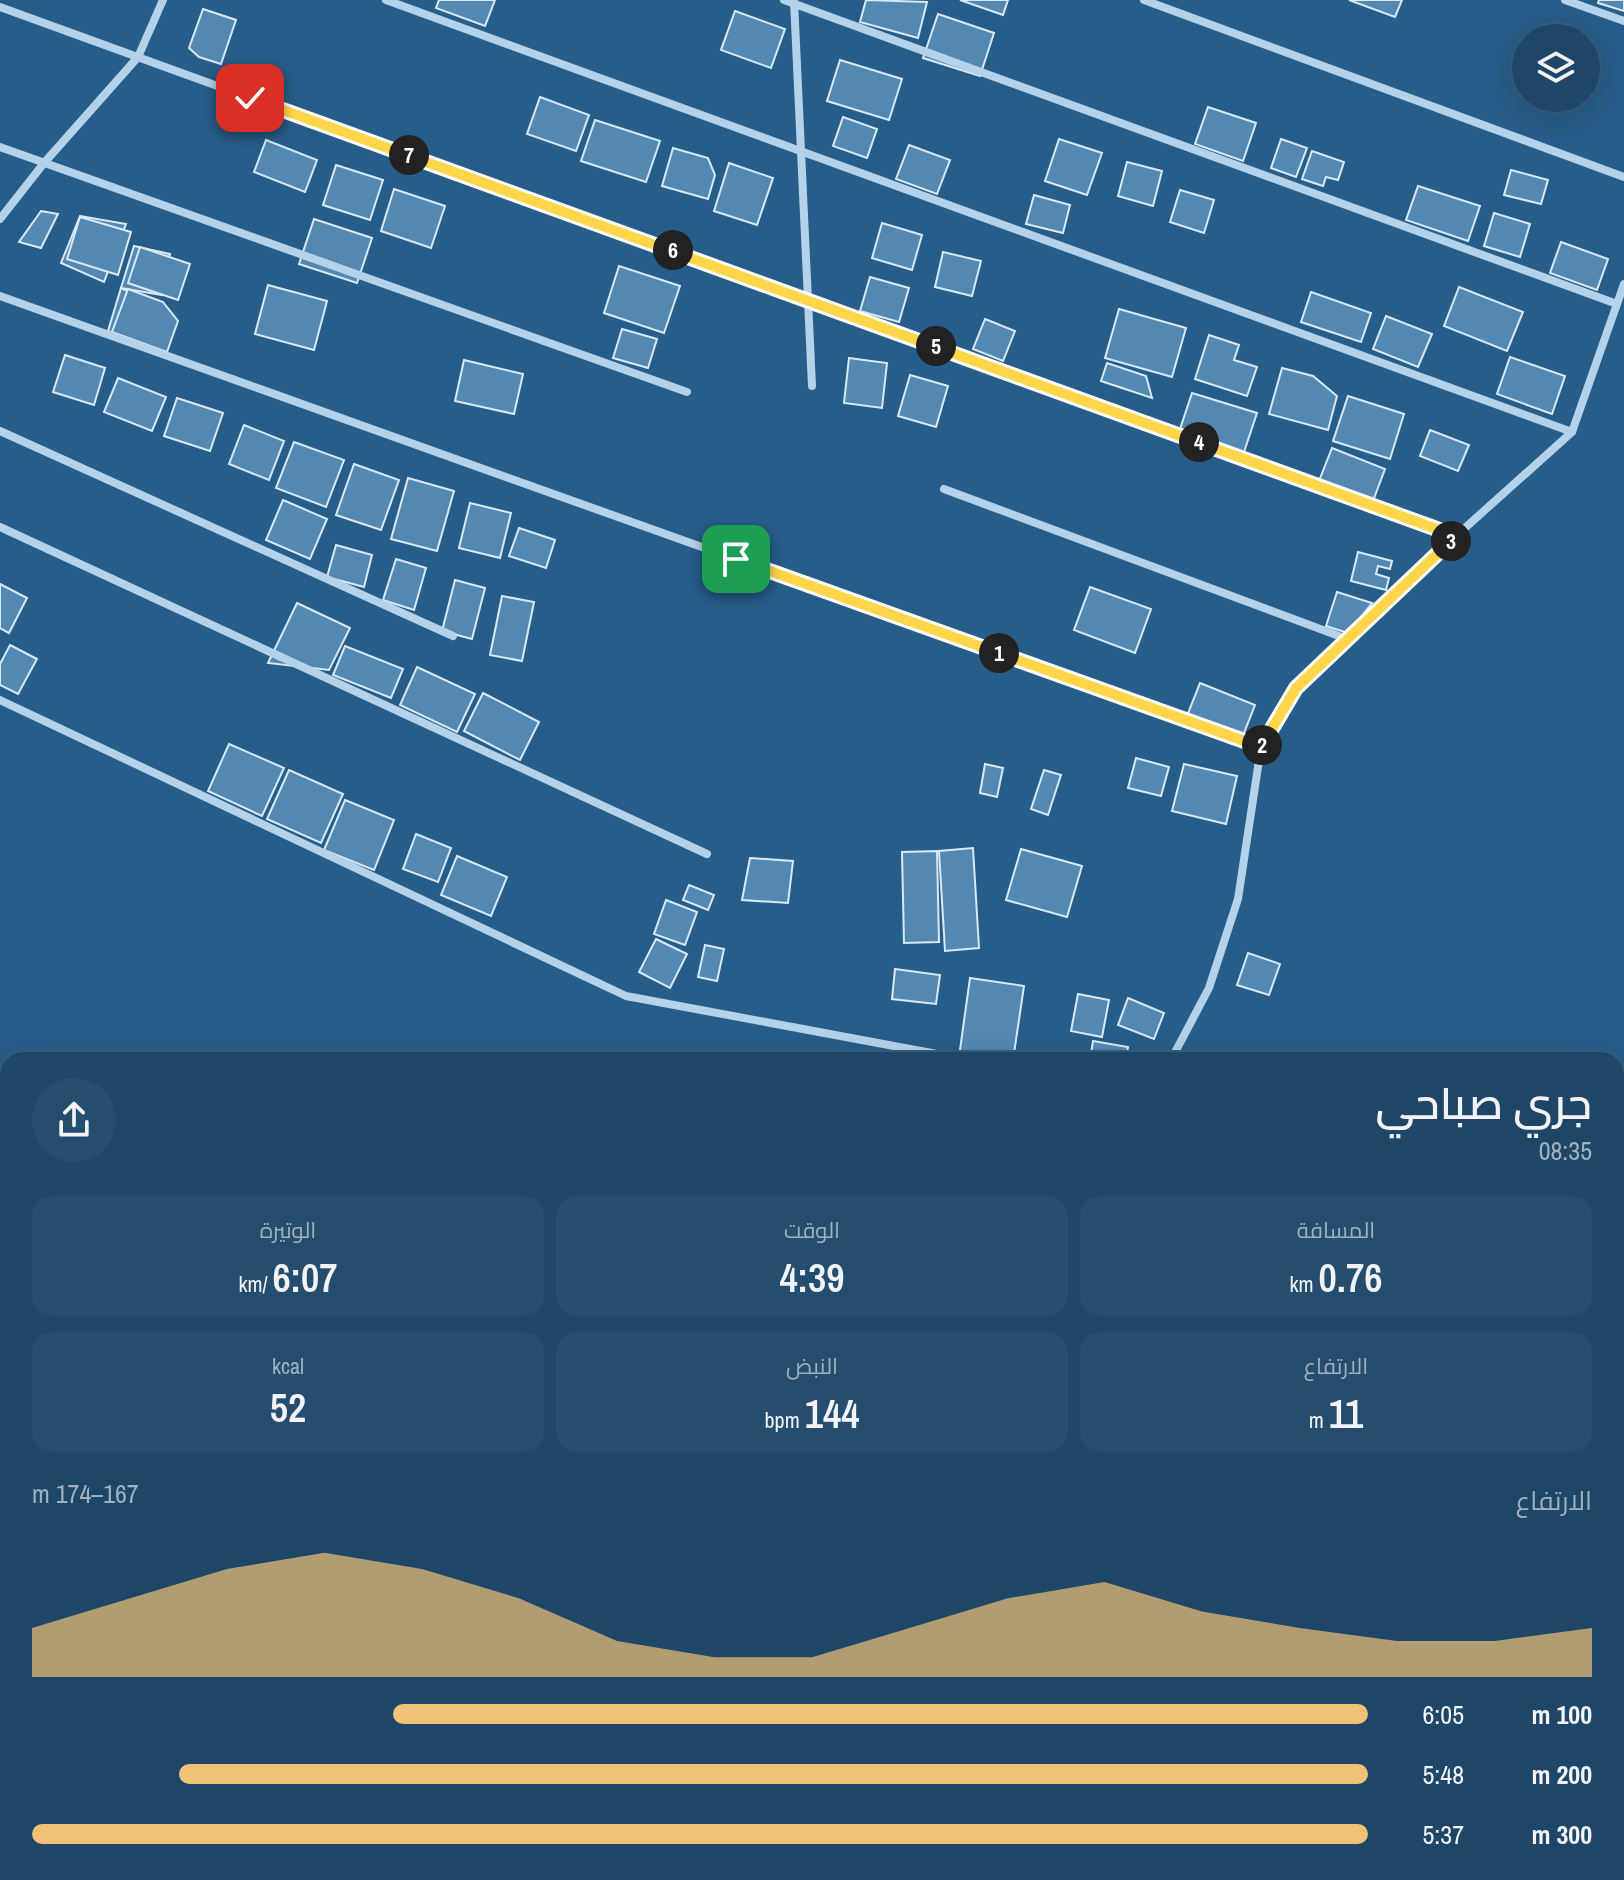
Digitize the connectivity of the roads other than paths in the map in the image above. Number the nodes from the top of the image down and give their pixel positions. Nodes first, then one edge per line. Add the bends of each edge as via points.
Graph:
1 (163, 0) edge
2 (386, 0) edge
3 (784, 0) edge
4 (1144, 0) edge
5 (1565, 0) edge
6 (794, 2) edge
7 (0, 7) edge
8 (1624, 21) edge
9 (138, 57) junction
10 (0, 147) edge
11 (800, 150) junction
12 (44, 163) junction
13 (1624, 177) edge
14 (0, 219) edge
15 (1624, 284) edge
16 (0, 296) edge
17 (808, 300) junction
18 (1617, 304) junction
19 (812, 386) dead end
20 (687, 392) dead end
21 (0, 431) edge
22 (1572, 432) junction
23 (944, 489) dead end
24 (0, 527) edge
25 (1456, 536) junction
26 (453, 636) dead end
27 (1347, 639) junction
28 (0, 700) edge
29 (1261, 747) junction
30 (707, 854) dead end
31 (926, 1052) edge
32 (1175, 1052) edge

1 - 9 street
2 - 11 street
3 - 6 street
4 - 13 street
5 - 8 street
6 - 11 street
6 - 18 street
7 - 9 street
9 - 12 street
9 - 17 street
10 - 12 street
11 - 17 street
11 - 22 street
12 - 14 street
12 - 20 street
15 - 18 street
16 - 29 street
17 - 19 street
17 - 25 street
18 - 22 street
21 - 26 street
22 - 25 street
23 - 27 street
24 - 30 street
25 - 27 street
27 - 29 street via 1296,688
28 - 31 street via 626,996
29 - 32 street via 1238,899 1209,988

